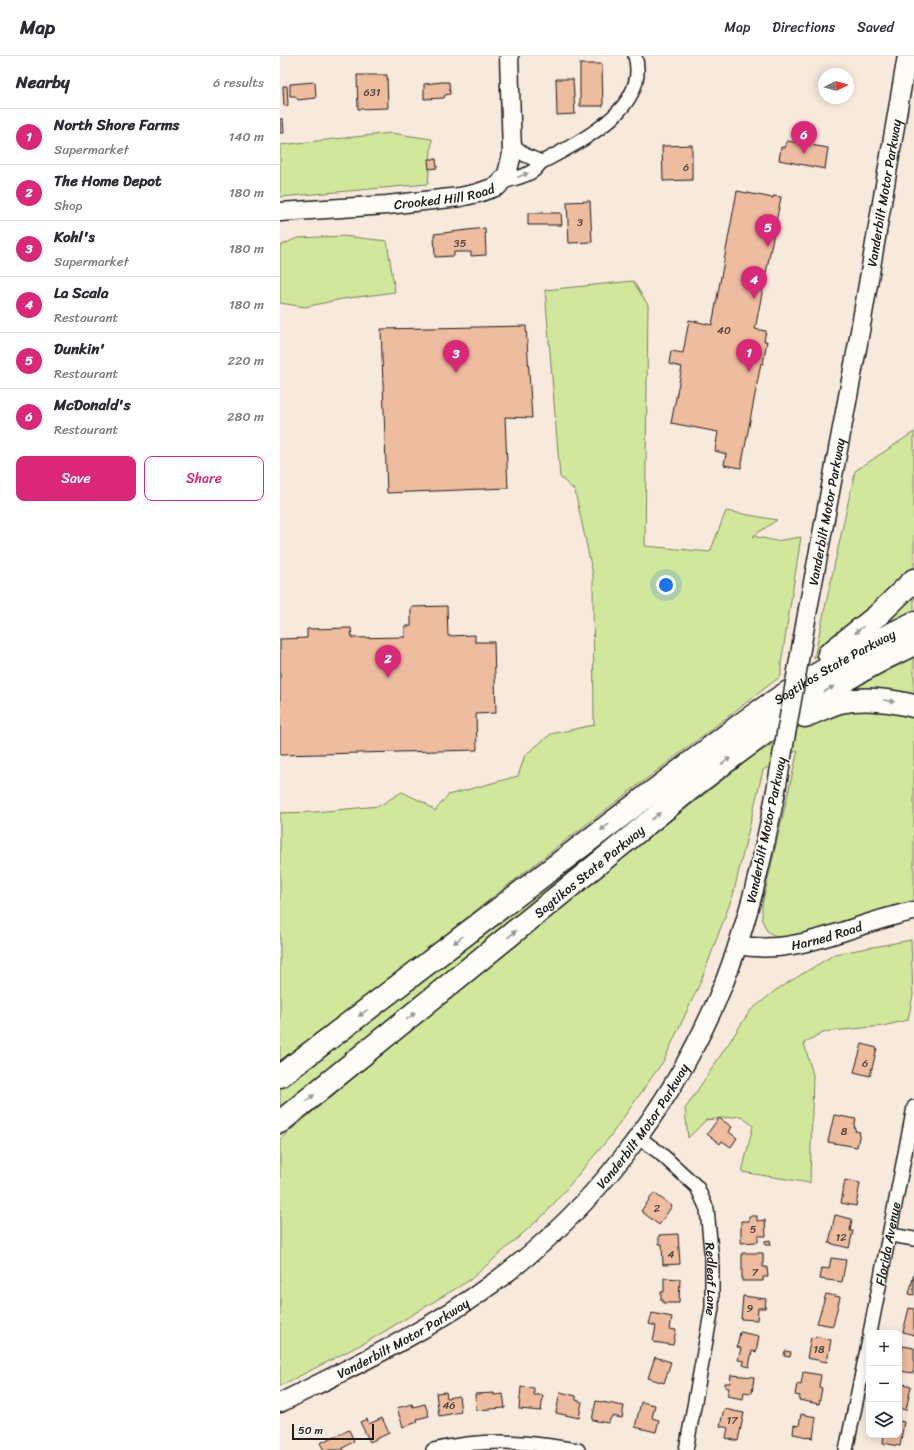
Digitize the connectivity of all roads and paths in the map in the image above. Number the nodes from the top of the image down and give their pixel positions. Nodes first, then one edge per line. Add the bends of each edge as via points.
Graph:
1 (509, 56) edge
2 (635, 56) edge
3 (907, 56) edge
4 (512, 144) junction
5 (541, 162) junction
6 (501, 183) junction
7 (280, 212) edge
8 (914, 580) edge
9 (914, 622) edge
10 (914, 644) edge
11 (914, 706) edge
12 (761, 734) junction
13 (703, 752) junction
14 (914, 911) edge
15 (738, 945) junction
16 (280, 1076) edge
17 (914, 1107) edge
18 (280, 1122) edge
19 (638, 1137) junction
20 (891, 1235) junction
21 (914, 1239) edge
22 (871, 1330) edge
23 (866, 1354) edge
24 (280, 1403) edge
25 (531, 1446) edge
26 (433, 1450) edge
27 (578, 1450) edge
28 (686, 1450) edge
29 (846, 1450) edge

1 - 4 main road, Crooked Hill Road
2 - 5 street via 636,79 626,102 610,119 580,141
3 - 15 main road, Vanderbilt Motor Parkway, bridge via 858,343 775,796 760,869
4 - 5 street via 525,155
4 - 6 main road, Crooked Hill Road via 511,162
6 -> 5 street via 530,172
6 - 7 main road, Crooked Hill Road via 486,191 460,197
8 -> 13 highway via 878,615 842,644 745,710
9 - 13 highway, Sagtikos State Parkway via 847,656 774,700
12 -> 10 highway, Sagtikos State Parkway via 794,710 843,681
12 -> 11 highway via 839,702 876,700
18 -> 12 highway, Sagtikos State Parkway
13 -> 16 highway, Sagtikos State Parkway
14 - 15 main road, Harned Road via 792,946 768,948
15 - 19 main road, Vanderbilt Motor Parkway via 716,1001 696,1042
17 - 20 street, Florida Avenue
19 - 24 main road, Vanderbilt Motor Parkway via 607,1176 562,1225 496,1281 415,1334
19 - 28 street, Redleaf Lane via 660,1153 697,1188 707,1209 712,1261 712,1308
20 - 21 street
20 - 22 street, Florida Avenue
23 - 29 street
25 - 26 street via 494,1441 459,1444
25 - 27 street

